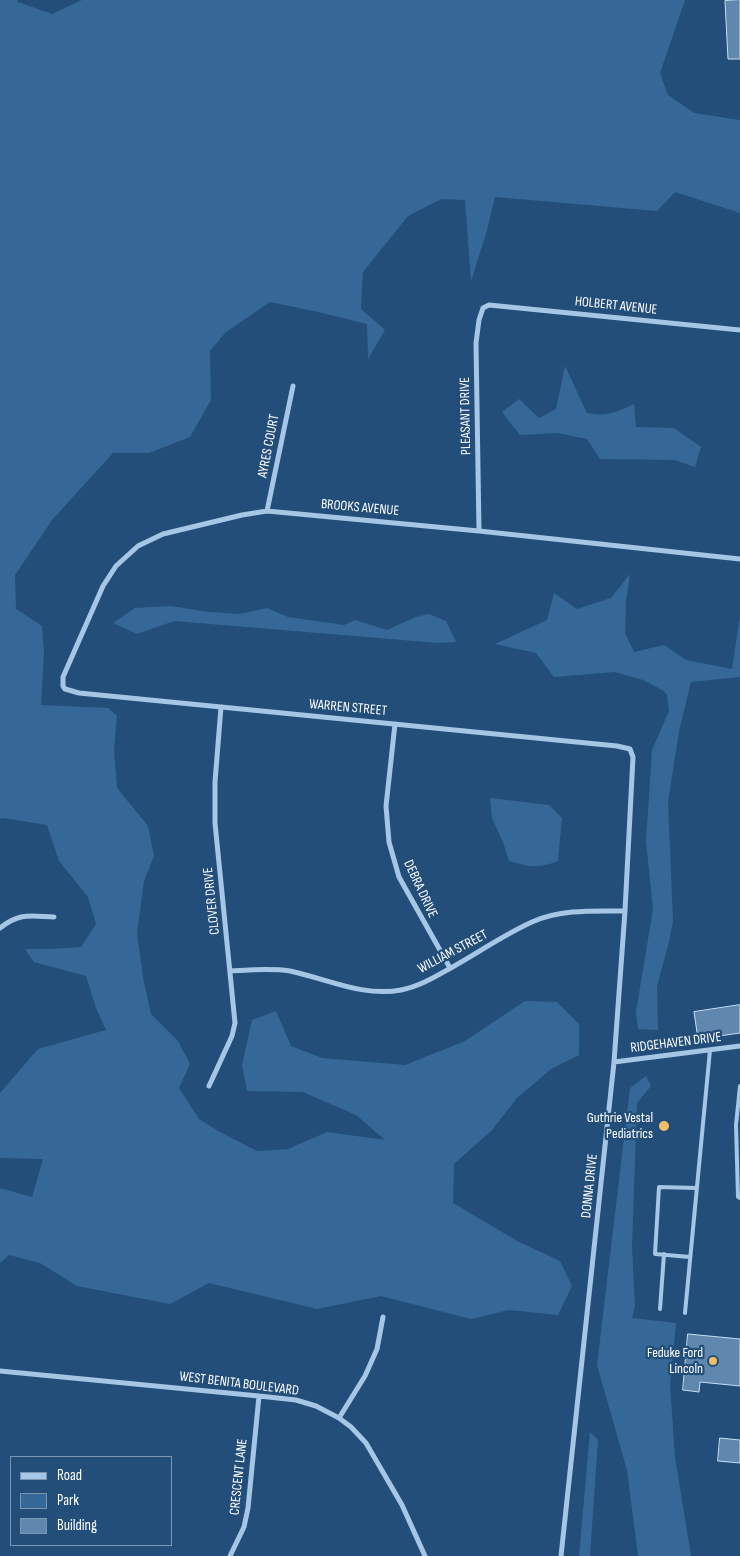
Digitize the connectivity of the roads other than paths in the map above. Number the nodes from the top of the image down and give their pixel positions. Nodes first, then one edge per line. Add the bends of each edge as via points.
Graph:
1 (489, 305) joint
2 (740, 330) edge
3 (292, 386) dead end
4 (267, 511) junction
5 (479, 531) junction
6 (740, 559) edge
7 (63, 680) joint
8 (221, 708) junction
9 (395, 724) junction
10 (633, 757) joint
11 (625, 911) junction
12 (54, 917) dead end
13 (0, 928) edge
14 (450, 968) junction
15 (230, 971) junction
16 (740, 1046) edge
17 (710, 1050) junction
18 (614, 1062) junction
19 (209, 1086) dead end
20 (740, 1086) edge
21 (696, 1188) junction
22 (740, 1198) edge
23 (664, 1254) junction
24 (690, 1256) junction
25 (660, 1309) dead end
26 (685, 1313) dead end
27 (383, 1317) dead end
28 (0, 1371) edge
29 (259, 1396) junction
30 (339, 1418) junction
31 (230, 1556) edge
32 (425, 1556) edge
33 (561, 1556) edge

1 - 2 street, HOLBERT AVENUE
1 - 5 street, PLEASANT DRIVE via 483,308 476,343
3 - 4 street, AYRES COURT
4 - 5 street, BROOKS AVENUE
4 - 7 street, BROOKS AVENUE via 163,534 138,546 116,566 103,586
5 - 6 street, BROOKS AVENUE
7 - 8 street, WARREN STREET via 65,689 78,693
8 - 9 street, WARREN STREET
8 - 15 street, CLOVER DRIVE via 215,823
9 - 10 street, WARREN STREET via 617,746 630,749
9 - 14 street, DEBRA DRIVE via 386,806 389,842 399,877
10 - 11 street, DONNA DRIVE
11 - 14 street, WILLIAM STREET via 549,916 531,922
11 - 18 street, DONNA DRIVE
12 - 13 street via 23,915
14 - 15 street, WILLIAM STREET via 403,990 378,993 290,971
15 - 19 street, CLOVER DRIVE via 235,1023
16 - 17 street, RIDGEHAVEN DRIVE
17 - 18 street, RIDGEHAVEN DRIVE
17 - 21 lane
18 - 33 street, DONNA DRIVE
20 - 22 lane via 736,1125
21 - 23 lane via 659,1186 655,1254
21 - 24 lane
23 - 24 lane
23 - 25 lane
24 - 26 lane
27 - 30 street via 377,1349 365,1376
28 - 29 street, WEST BENITA BOULEVARD
29 - 30 street, WEST BENITA BOULEVARD via 296,1400
29 - 31 street, CRESCENT LANE via 248,1508 244,1527
30 - 32 street, WEST BENITA BOULEVARD via 366,1443 402,1505

